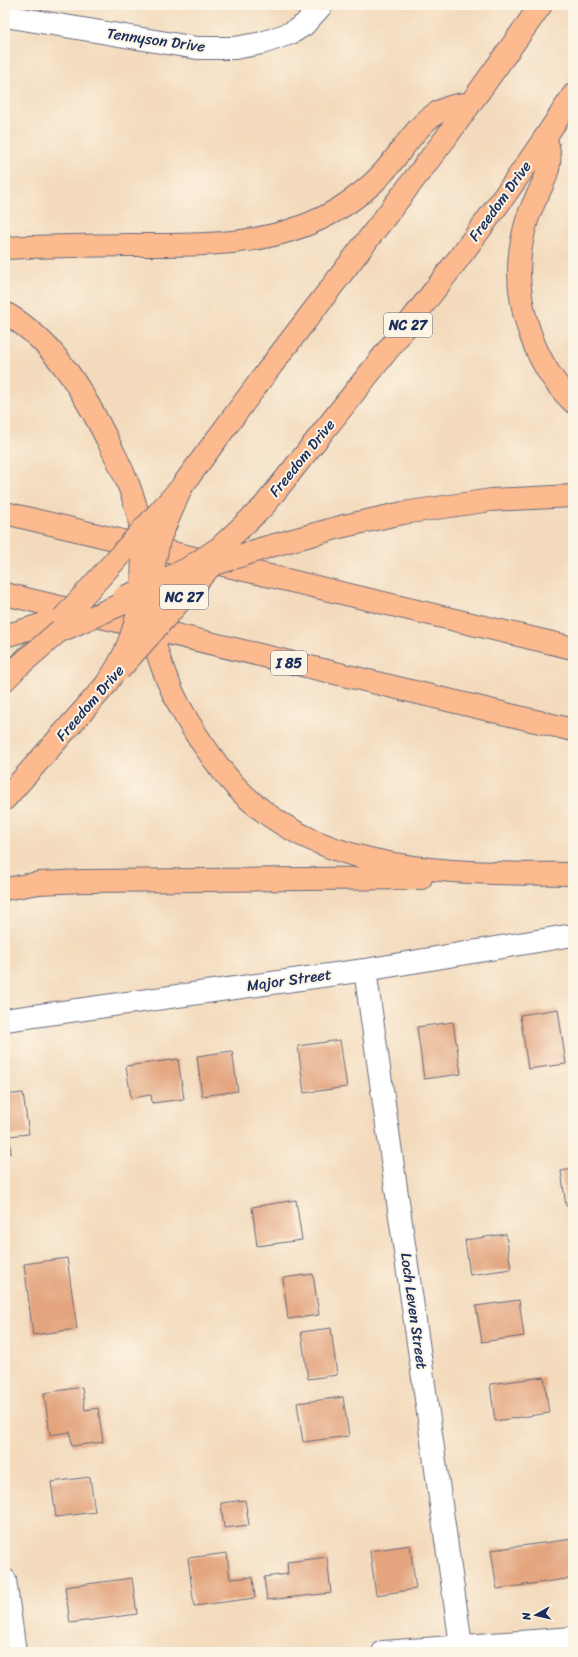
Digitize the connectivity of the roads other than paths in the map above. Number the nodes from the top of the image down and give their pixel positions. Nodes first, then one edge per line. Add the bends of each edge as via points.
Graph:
1 (322, 5) edge
2 (541, 5) edge
3 (5, 16) edge
4 (573, 96) edge
5 (470, 104) junction
6 (546, 138) junction
7 (5, 248) edge
8 (5, 313) edge
9 (573, 402) edge
10 (182, 486) junction
11 (573, 496) edge
12 (263, 507) junction
13 (5, 513) edge
14 (142, 531) junction
15 (212, 565) junction
16 (146, 590) junction
17 (5, 594) edge
18 (63, 618) junction
19 (152, 633) junction
20 (5, 636) edge
21 (573, 648) edge
22 (12, 673) edge
23 (104, 687) junction
24 (573, 730) edge
25 (5, 799) edge
26 (459, 872) junction
27 (573, 874) edge
28 (5, 889) edge
29 (573, 935) edge
30 (365, 970) junction
31 (5, 1020) edge
32 (5, 1580) edge
33 (573, 1638) edge
34 (462, 1649) edge
35 (15, 1652) edge
36 (383, 1652) edge

1 - 3 street, Tennyson Drive via 304,25 291,33 262,43 235,48 197,48
2 - 5 main road
4 - 6 main road, Freedom Drive / NC 27
5 - 7 main road via 454,105 435,113 368,188 339,209 280,234 248,241 188,245
5 - 10 main road
6 - 9 main road via 550,166 546,181 532,207 523,236 520,278 523,306 536,350 554,379
6 - 12 main road, Freedom Drive / NC 27 via 405,329
8 - 14 main road via 49,349 80,389 123,471 136,503
10 - 14 main road, bridge
10 - 16 main road, bridge via 159,540
11 - 15 main road, bridge via 491,500 403,513 344,526
12 - 15 main road, Freedom Drive / NC 27, bridge
12 - 16 main road, bridge via 219,548
13 - 21 main road
14 - 16 main road, bridge
14 - 18 main road, bridge
15 - 16 main road
15 - 19 main road, Freedom Drive / NC 27, bridge
16 - 18 main road, bridge
16 - 19 main road, bridge
16 - 22 main road, bridge via 58,632
16 - 23 main road, bridge via 127,649
17 - 24 main road, I 85
18 - 20 main road
18 - 22 main road, bridge
19 - 23 main road, Freedom Drive / NC 27, bridge
19 - 26 main road via 160,666 178,704 200,741 227,777 252,803 286,826 334,849 416,867
23 - 25 main road, Freedom Drive / NC 27
26 - 27 main road
26 - 28 main road via 439,878 58,882
29 - 30 street, Major Street
30 - 31 street, Major Street
30 - 34 street, Loch Leven Street
32 - 35 street
33 - 34 street
34 - 36 street

